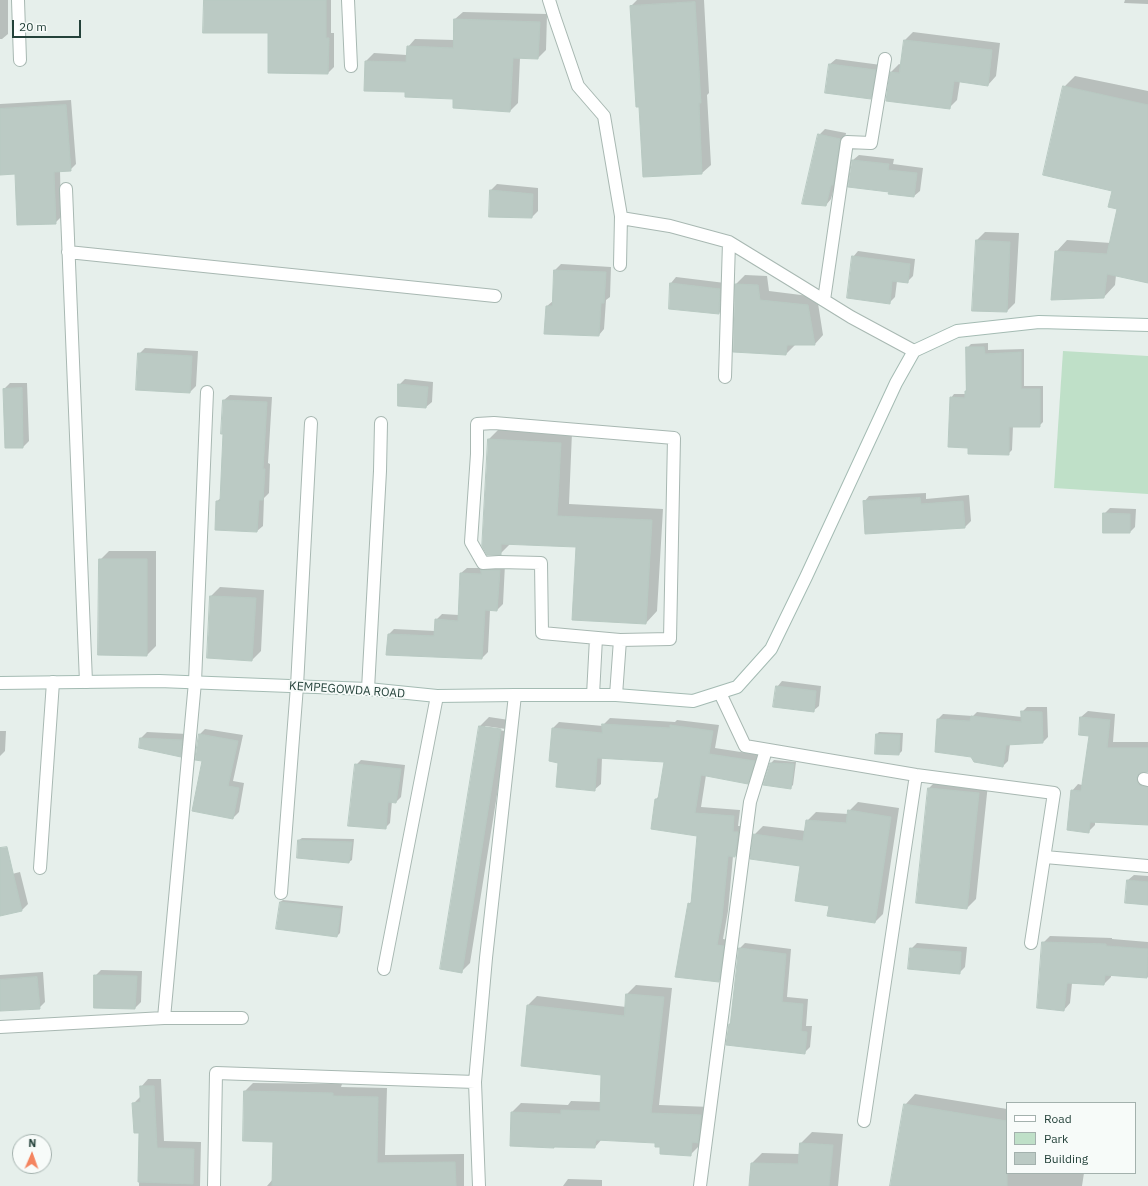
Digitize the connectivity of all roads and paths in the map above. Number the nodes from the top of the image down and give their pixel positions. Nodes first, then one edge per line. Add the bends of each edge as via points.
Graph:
1 (18, 0) edge
2 (348, 0) edge
3 (550, 0) edge
4 (885, 59) dead end
5 (20, 60) dead end
6 (350, 66) dead end
7 (66, 189) dead end
8 (621, 218) junction
9 (729, 242) junction
10 (68, 252) junction
11 (620, 265) dead end
12 (495, 296) dead end
13 (824, 300) junction
14 (1148, 325) edge
15 (914, 351) junction
16 (725, 377) dead end
17 (207, 392) dead end
18 (311, 423) dead end
19 (381, 423) dead end
20 (596, 638) junction
21 (620, 640) junction
22 (53, 682) junction
23 (86, 682) junction
24 (195, 682) junction
25 (0, 683) edge
26 (297, 686) junction
27 (368, 689) junction
28 (720, 692) junction
29 (515, 695) junction
30 (593, 695) junction
31 (616, 695) junction
32 (436, 696) junction
33 (766, 750) junction
34 (916, 775) junction
35 (1044, 857) junction
36 (1148, 866) edge
37 (40, 868) dead end
38 (281, 893) dead end
39 (1031, 943) dead end
40 (384, 969) dead end
41 (164, 1018) junction
42 (242, 1018) dead end
43 (0, 1027) edge
44 (475, 1082) junction
45 (864, 1121) dead end
46 (214, 1186) edge
47 (479, 1186) edge
48 (700, 1186) edge

1 - 5 street
2 - 6 street
3 - 8 street via 578,86 604,116
4 - 13 street via 871,143 847,142
7 - 10 street
8 - 9 street via 670,226
8 - 11 street
9 - 13 street
9 - 16 street
10 - 12 street
10 - 23 street
13 - 15 street
14 - 15 street via 1039,322 958,331
15 - 28 street via 896,383 771,649 737,687
17 - 24 street
18 - 26 street
19 - 27 street
20 - 21 street
20 - 21 street via 542,633 541,563 483,562 471,542 477,424 494,423 674,438 670,639
20 - 30 street
21 - 31 street
22 - 23 street, KEMPEGOWDA ROAD
22 - 25 street, KEMPEGOWDA ROAD
22 - 37 street
23 - 24 street, KEMPEGOWDA ROAD
24 - 26 street, KEMPEGOWDA ROAD
24 - 41 street
26 - 27 street, KEMPEGOWDA ROAD
26 - 38 street
27 - 32 street, KEMPEGOWDA ROAD
28 - 31 street, KEMPEGOWDA ROAD via 694,701
28 - 33 street via 745,746
29 - 30 street, KEMPEGOWDA ROAD
29 - 32 street, KEMPEGOWDA ROAD
29 - 44 street
30 - 31 street, KEMPEGOWDA ROAD
32 - 40 street
33 - 34 street
33 - 48 street via 750,802
34 - 35 street via 1054,793
34 - 45 street
35 - 36 street
35 - 39 street
41 - 42 street
41 - 43 street
44 - 46 street via 216,1073
44 - 47 street

